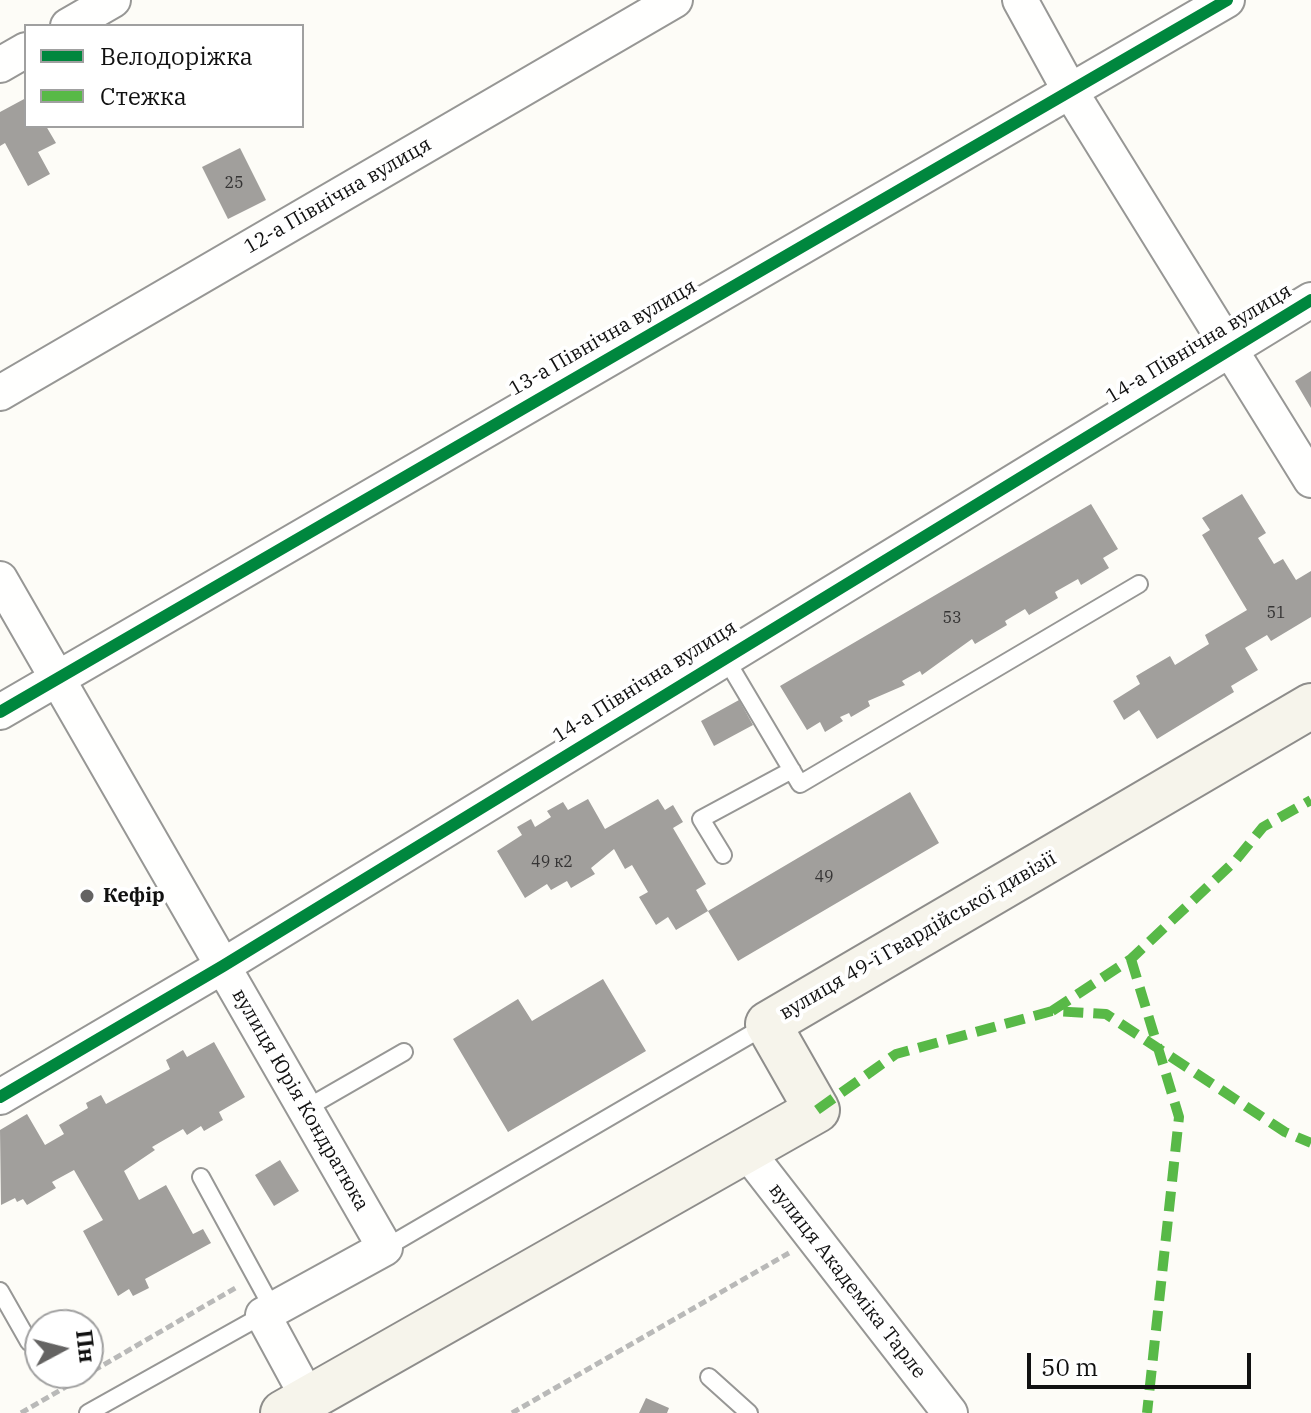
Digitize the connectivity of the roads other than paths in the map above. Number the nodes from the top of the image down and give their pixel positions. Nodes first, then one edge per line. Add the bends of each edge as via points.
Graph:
1 (113, 0) edge
2 (675, 0) edge
3 (1020, 0) edge
4 (1227, 0) edge
5 (71, 24) edge
6 (24, 51) edge
7 (0, 65) edge
8 (1070, 91) junction
9 (1311, 300) edge
10 (1230, 347) junction
11 (0, 393) edge
12 (1311, 480) edge
13 (0, 579) edge
14 (1139, 584) dead end
15 (724, 656) junction
16 (58, 677) junction
17 (1311, 706) edge
18 (0, 712) edge
19 (792, 770) junction
20 (723, 855) dead end
21 (223, 966) junction
22 (768, 1024) junction
23 (404, 1052) dead end
24 (0, 1097) edge
25 (305, 1109) junction
26 (745, 1149) junction
27 (201, 1177) dead end
28 (385, 1248) junction
29 (0, 1291) edge
30 (268, 1312) junction
31 (24, 1333) edge
32 (709, 1377) dead end
33 (303, 1408) edge
34 (88, 1413) edge
35 (749, 1413) edge
36 (950, 1413) edge

1 - 5 street
2 - 11 street, 12-а Північна вулиця
3 - 8 street
4 - 8 street, 13-а Північна вулиця
6 - 7 street
8 - 10 street
8 - 16 street, 13-а Північна вулиця
9 - 10 street, 14-а Північна вулиця
10 - 12 street
10 - 15 street, 14-а Північна вулиця
13 - 16 street, вулиця Юрія Кондратюка
14 - 19 lane via 800,784
15 - 19 lane
15 - 21 street, 14-а Північна вулиця
16 - 18 street, 13-а Північна вулиця
16 - 21 street, вулиця Юрія Кондратюка
17 - 22 street, вулиця 49-ї Гвардійської дивізії
19 - 20 lane via 701,819
21 - 24 street, 14-а Північна вулиця
21 - 25 street, вулиця Юрія Кондратюка
22 - 26 street, вулиця 49-ї Гвардійської дивізії via 817,1110
22 - 28 lane
23 - 25 lane
25 - 28 street, вулиця Юрія Кондратюка
26 - 33 street, вулиця 49-ї Гвардійської дивізії
26 - 36 street, вулиця Академіка Тарле
27 - 30 lane via 255,1276
28 - 30 street
29 - 31 lane
30 - 33 street
30 - 34 lane
32 - 35 lane

